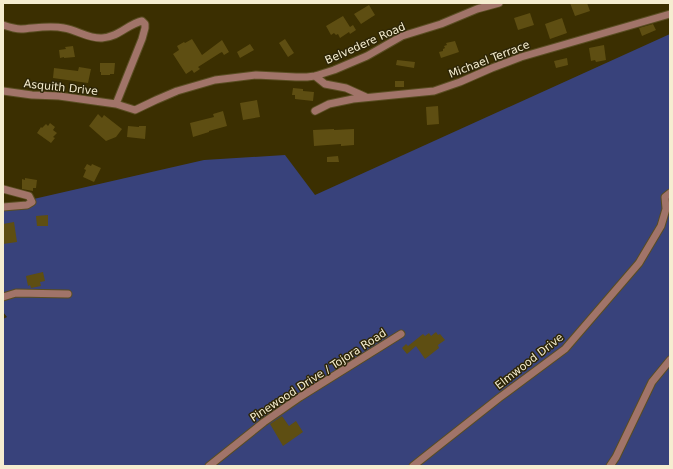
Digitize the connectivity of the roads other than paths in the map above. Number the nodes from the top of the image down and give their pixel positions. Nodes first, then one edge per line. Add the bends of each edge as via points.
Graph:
1 (499, 3) edge
2 (670, 14) edge
3 (3, 25) edge
4 (315, 76) junction
5 (3, 91) edge
6 (372, 98) junction
7 (116, 104) junction
8 (315, 111) dead end
9 (3, 189) edge
10 (670, 192) edge
11 (3, 207) edge
12 (68, 294) dead end
13 (3, 297) edge
14 (402, 334) dead end
15 (670, 360) edge
16 (209, 466) edge
17 (413, 466) edge
18 (610, 466) edge

1 - 4 street, Belvedere Road via 402,36 368,56
2 - 6 street, Michael Terrace via 521,57 434,91
3 - 7 street via 19,29 51,26 102,38 112,36 142,21 145,28 142,39
4 - 6 street via 325,84 346,88
4 - 7 street, Belvedere Road via 256,75 215,80 177,91 135,110
5 - 7 street, Asquith Drive
6 - 8 street, Michael Terrace via 329,104
9 - 11 street via 29,196 32,202 18,207
10 - 17 street, Elmwood Drive via 665,197 666,210 661,226 639,263 565,349
12 - 13 street via 16,293
14 - 16 street, Pinewood Drive / Tojora Road via 300,397
15 - 18 street via 652,382

